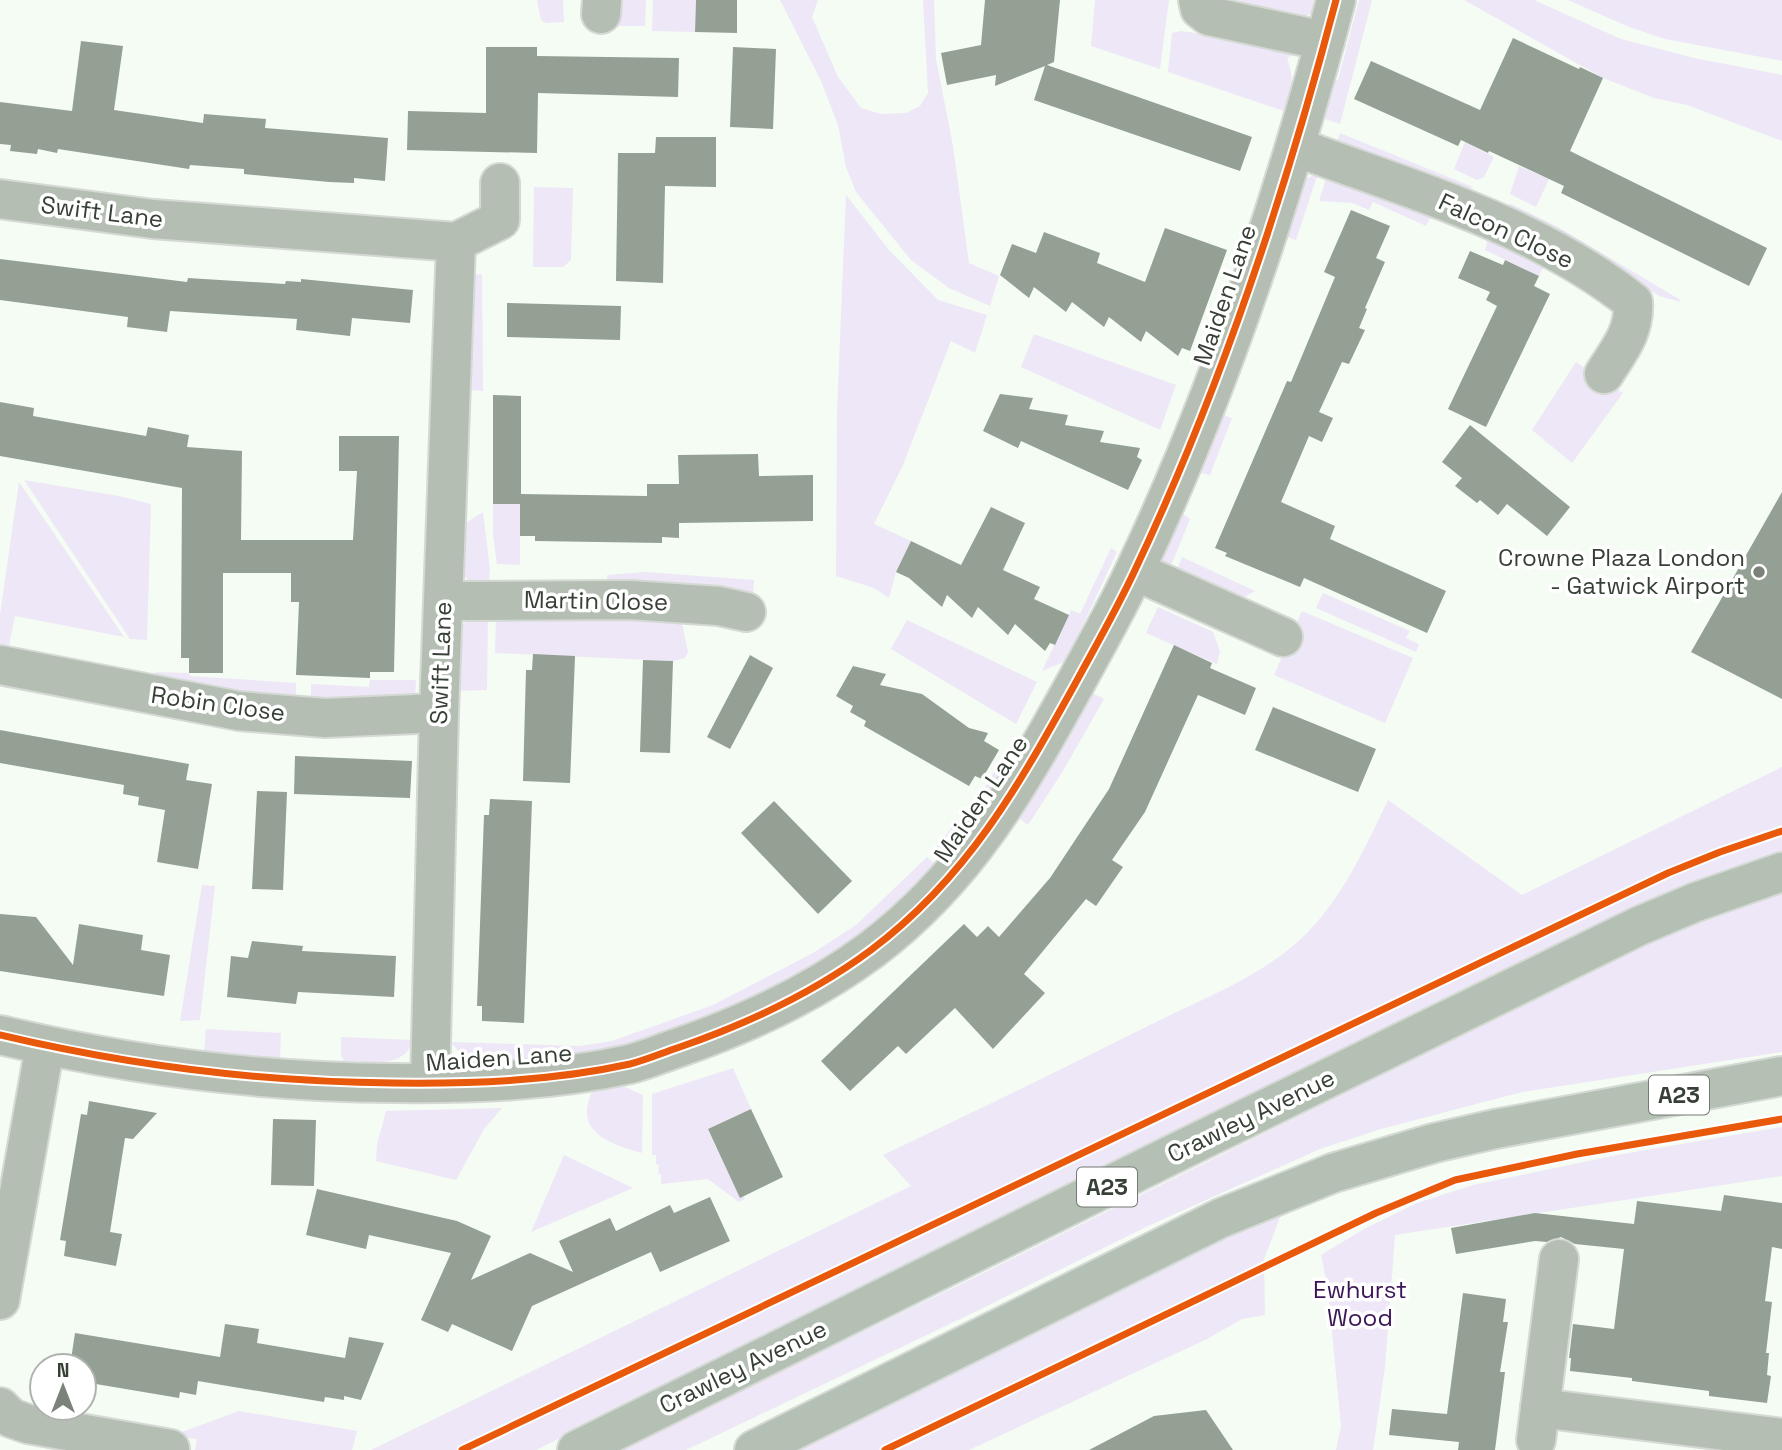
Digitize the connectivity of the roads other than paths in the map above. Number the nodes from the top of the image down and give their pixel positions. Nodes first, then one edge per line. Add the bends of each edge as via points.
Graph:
1 (1198, 0) edge
2 (1336, 0) edge
3 (1325, 41) junction
4 (1296, 147) junction
5 (499, 183) dead end
6 (0, 200) edge
7 (456, 242) junction
8 (1604, 374) dead end
9 (1135, 571) junction
10 (444, 601) junction
11 (746, 612) dead end
12 (1283, 637) dead end
13 (0, 665) edge
14 (439, 713) junction
15 (1782, 872) edge
16 (0, 1035) edge
17 (45, 1046) junction
18 (1782, 1076) edge
19 (430, 1083) junction
20 (1559, 1259) dead end
21 (0, 1300) edge
22 (0, 1407) edge
23 (1782, 1438) edge
24 (170, 1449) edge
25 (577, 1450) edge
26 (754, 1450) edge

1 - 3 street via 1209,16
2 - 3 street, Maiden Lane
3 - 4 street, Maiden Lane
4 - 8 street, Falcon Close via 1481,216 1589,269 1619,290 1633,302 1634,318
4 - 9 street, Maiden Lane via 1211,394
5 - 7 street via 500,220
6 - 7 street, Swift Lane via 153,219
7 - 10 street, Swift Lane
9 - 12 street
9 - 19 street, Maiden Lane via 996,820 944,886 874,947 815,988 757,1018 634,1063 508,1081
10 - 11 street, Martin Close via 630,600
10 - 14 street, Swift Lane
13 - 14 street, Robin Close via 239,711 325,718
14 - 19 street, Swift Lane
15 - 25 main road, Crawley Avenue / A23 via 1639,926
16 - 17 street, Maiden Lane
17 - 19 street, Maiden Lane via 263,1079
17 - 21 street
18 - 26 main road, A23 via 1495,1129 1333,1172 1221,1218
20 - 23 street via 1538,1424
22 - 24 street via 28,1424

